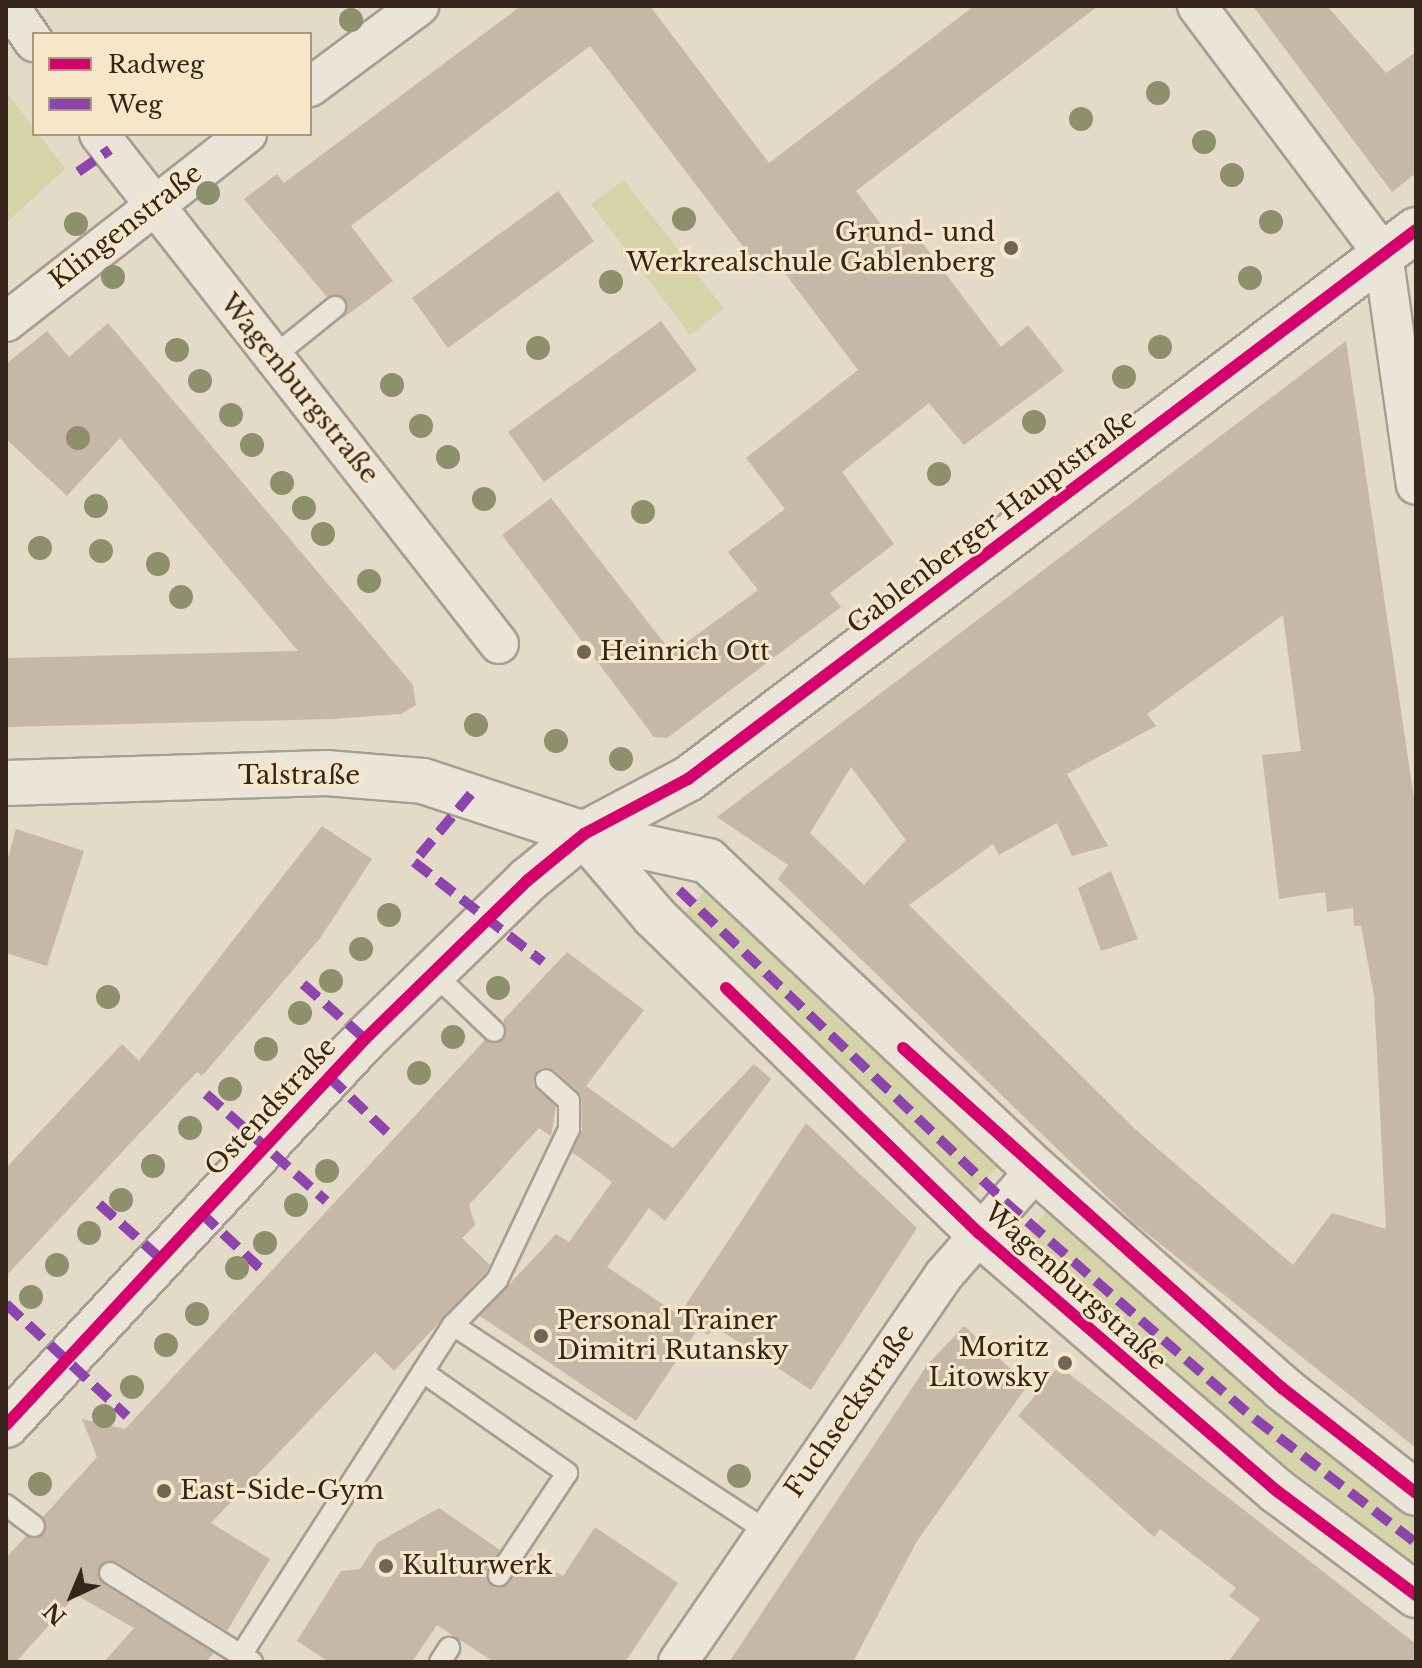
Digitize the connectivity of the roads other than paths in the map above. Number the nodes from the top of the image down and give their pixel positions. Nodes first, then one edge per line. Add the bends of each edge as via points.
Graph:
1 (9, 6) edge
2 (419, 6) edge
3 (1197, 6) edge
4 (32, 39) edge
5 (312, 86) edge
6 (100, 136) edge
7 (244, 136) edge
8 (149, 207) junction
9 (1400, 242) edge
10 (335, 307) dead end
11 (6, 322) edge
12 (273, 357) junction
13 (1416, 485) edge
14 (499, 644) dead end
15 (6, 783) edge
16 (584, 834) junction
17 (431, 971) junction
18 (494, 1031) dead end
19 (546, 1080) dead end
20 (1036, 1170) junction
21 (979, 1233) junction
22 (453, 1325) junction
23 (423, 1372) junction
24 (6, 1425) edge
25 (1416, 1493) edge
26 (6, 1505) edge
27 (34, 1526) dead end
28 (767, 1531) junction
29 (110, 1573) dead end
30 (499, 1575) dead end
31 (1416, 1595) edge
32 (247, 1658) edge
33 (678, 1662) edge

1 - 4 street
2 - 5 street
3 - 9 street
6 - 8 street, Wagenburgstraße
7 - 8 street, Klingenstraße
8 - 11 street, Klingenstraße
8 - 12 street, Wagenburgstraße
9 - 13 street
9 - 16 main road, Gablenberger Hauptstraße via 688,779
10 - 12 lane
12 - 14 street, Wagenburgstraße
15 - 16 main road, Talstraße via 326,773 423,781
16 - 17 main road, Ostendstraße
16 - 20 main road via 708,861
16 - 21 main road, Wagenburgstraße via 654,916
17 - 18 lane
17 - 24 main road, Ostendstraße
19 - 22 lane via 569,1101 569,1129 497,1280
20 - 21 street, Fuchseckstraße
20 - 25 main road via 1282,1388
21 - 28 street, Fuchseckstraße
21 - 31 main road, Wagenburgstraße via 1277,1491
22 - 23 lane
22 - 28 lane
23 - 30 lane via 567,1473
23 - 32 lane
26 - 27 lane
28 - 33 street, Fuchseckstraße
29 - 32 lane

